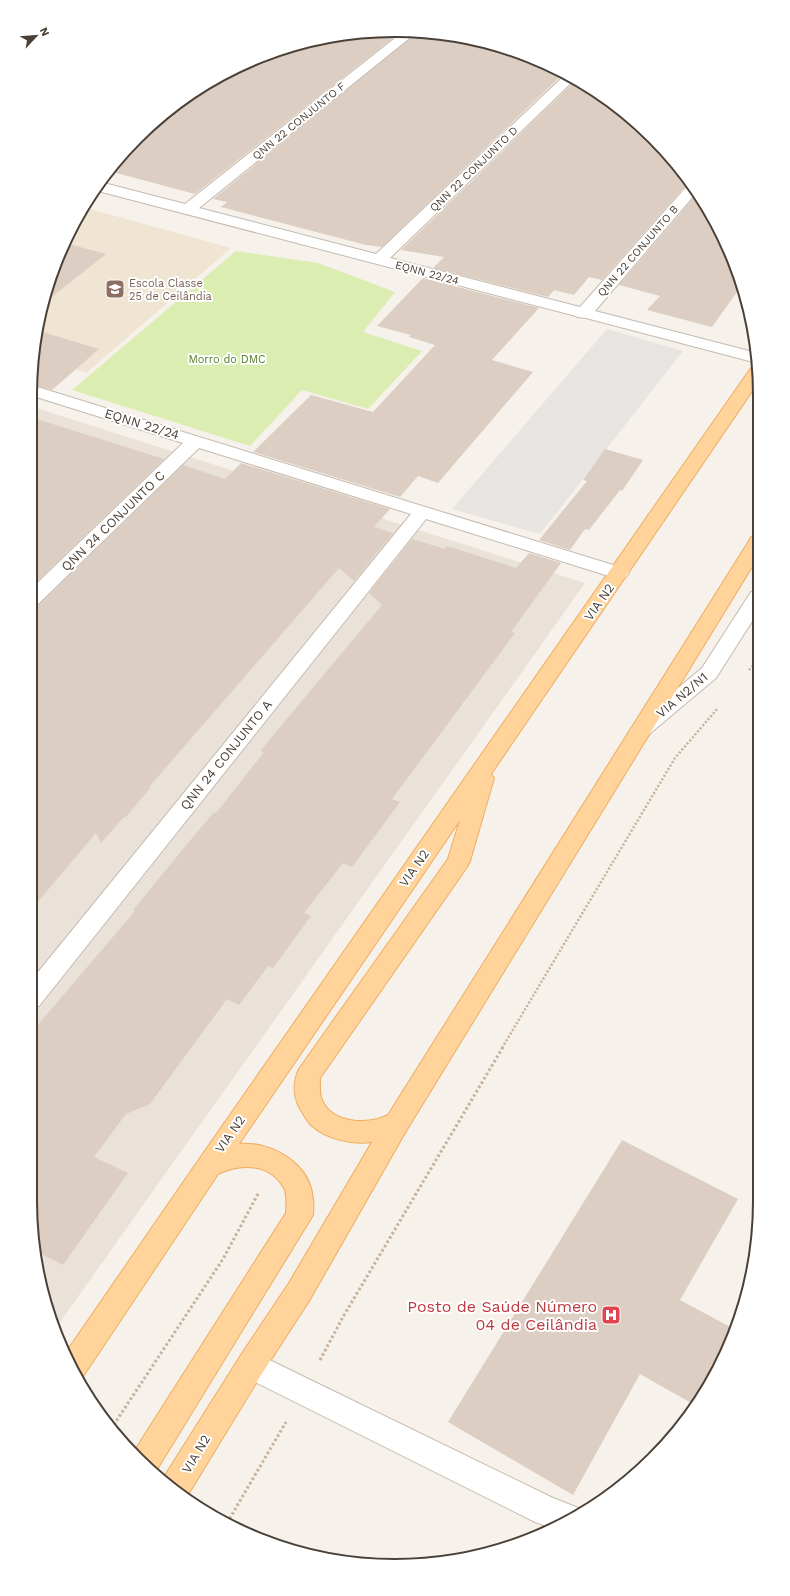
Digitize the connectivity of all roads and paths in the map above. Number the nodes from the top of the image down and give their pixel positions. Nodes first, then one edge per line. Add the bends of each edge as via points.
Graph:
1 (404, 37) edge
2 (567, 81) edge
3 (103, 188) edge
4 (690, 192) edge
5 (187, 210) junction
6 (379, 260) junction
7 (583, 314) junction
8 (751, 356) edge
9 (752, 379) edge
10 (37, 392) edge
11 (196, 441) junction
12 (423, 511) junction
13 (753, 549) edge
14 (620, 573) junction
15 (37, 594) edge
16 (753, 604) edge
17 (753, 666) edge
18 (748, 671) dead end
19 (719, 706) dead end
20 (641, 730) junction
21 (489, 760) junction
22 (37, 990) edge
23 (397, 1123) junction
24 (275, 1162) junction
25 (209, 1166) junction
26 (76, 1362) edge
27 (251, 1365) junction
28 (304, 1392) junction
29 (115, 1423) edge
30 (147, 1458) edge
31 (177, 1485) edge
32 (562, 1517) edge
33 (230, 1518) edge

1 - 5 street, QNN 22 CONJUNTO F
2 - 6 street, QNN 22 CONJUNTO D
3 - 5 street, EQNN 22/24
4 - 7 street, QNN 22 CONJUNTO B
5 - 6 street, EQNN 22/24
6 - 7 street, EQNN 22/24
7 - 8 street, EQNN 22/24
9 - 14 main road, VIA N2
10 - 11 street, EQNN 22/24
11 - 12 street, EQNN 22/24
11 - 15 street, QNN 24 CONJUNTO C
12 - 14 street, EQNN 22/24
12 - 22 street, QNN 24 CONJUNTO A
13 - 20 main road, VIA N2
14 - 21 main road, VIA N2
16 - 20 street, VIA N2/N1 via 709,673
17 - 18 path
19 - 28 path via 675,758 343,1317
20 - 23 main road, VIA N2
21 - 23 main road via 458,861 308,1076 306,1088 309,1101 316,1113 327,1122 343,1129 361,1132 380,1130
21 - 25 main road, VIA N2
23 - 27 main road, VIA N2 via 298,1292
24 - 25 main road via 259,1156 242,1155 225,1158
24 - 29 path via 223,1259
24 - 30 main road via 288,1172 296,1185 300,1199 299,1215
25 - 26 main road, VIA N2
27 - 28 street
27 - 31 main road, VIA N2
28 - 32 street
28 - 33 path

